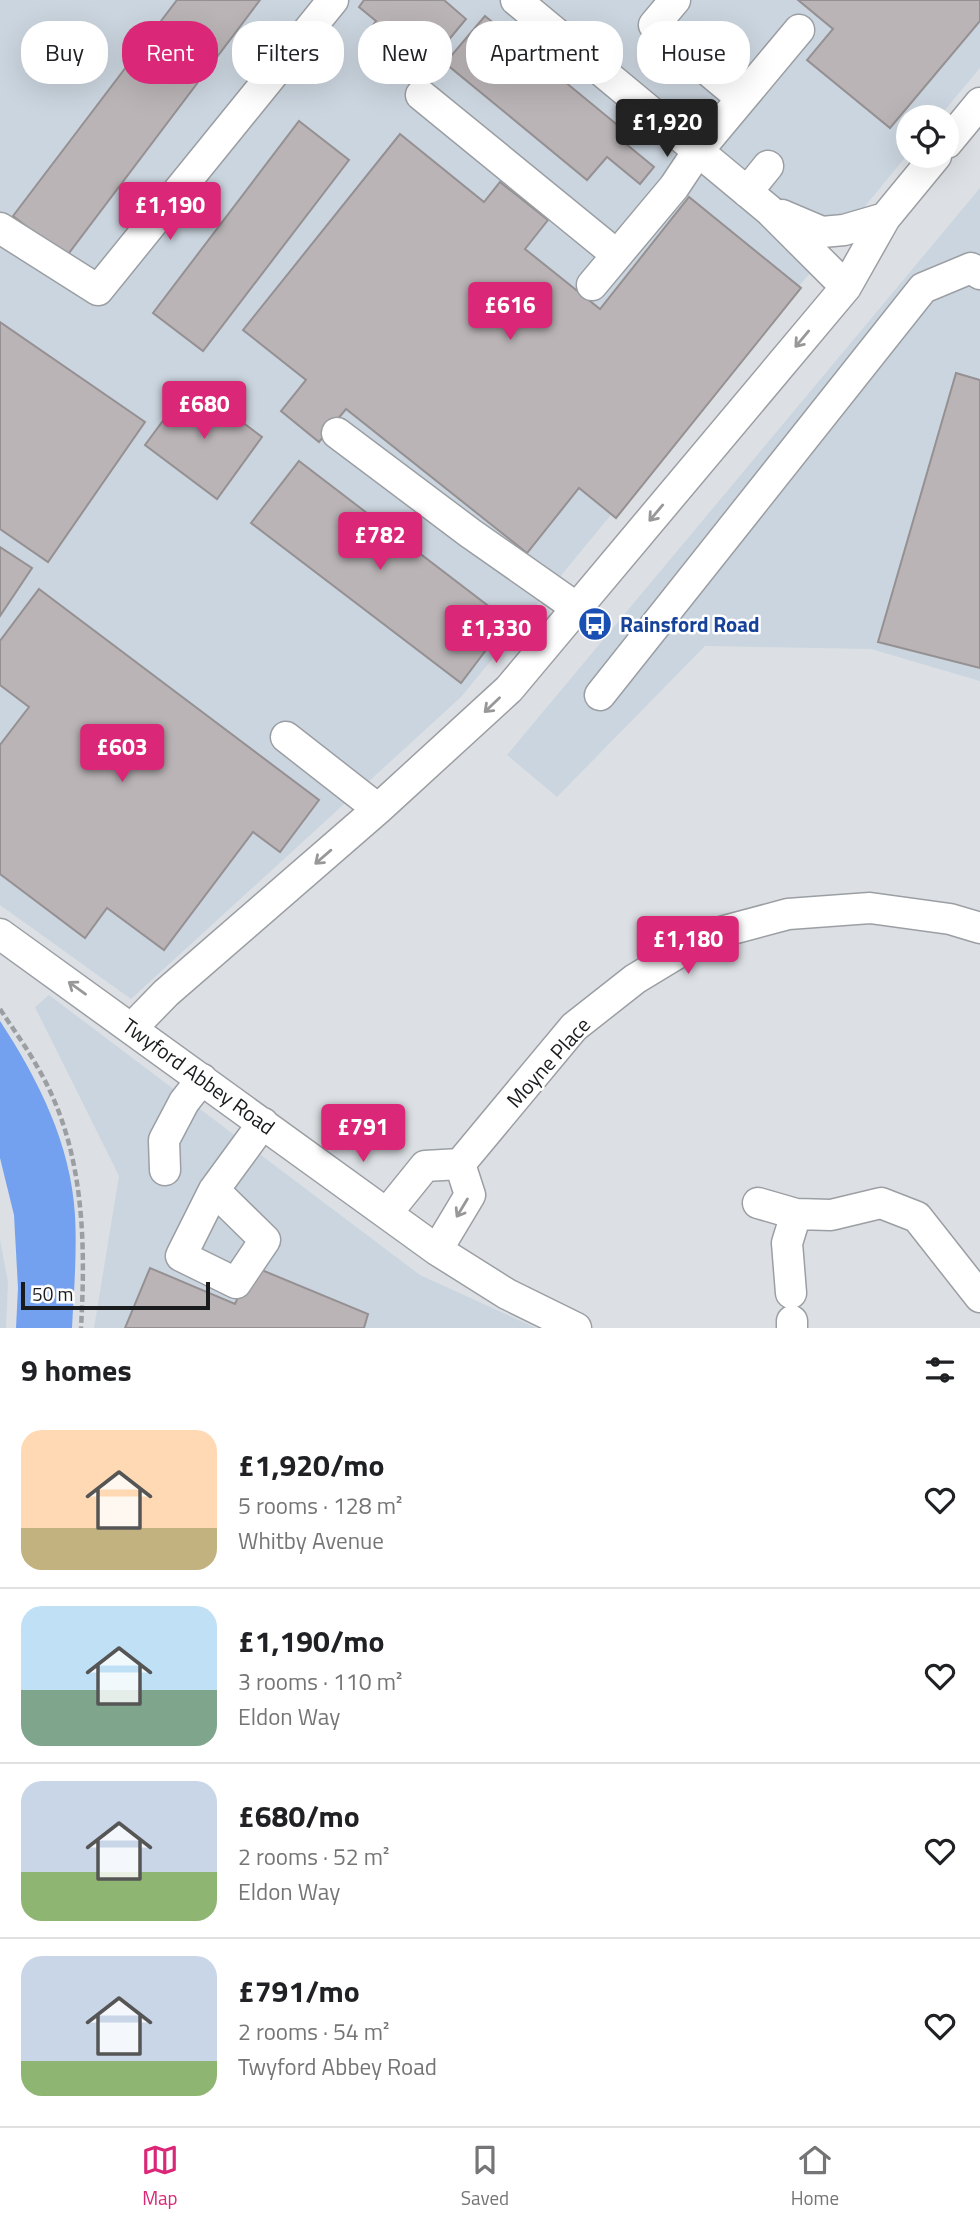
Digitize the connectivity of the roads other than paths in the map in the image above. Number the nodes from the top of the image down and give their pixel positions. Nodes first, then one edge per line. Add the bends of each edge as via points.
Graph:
1 (333, 0) edge
2 (516, 0) edge
3 (675, 0) edge
4 (799, 30) dead end
5 (421, 95) dead end
6 (741, 99) junction
7 (980, 103) edge
8 (959, 128) edge
9 (698, 151) junction
10 (768, 166) dead end
11 (926, 168) edge
12 (758, 201) junction
13 (885, 218) junction
14 (0, 228) edge
15 (617, 255) junction
16 (977, 266) edge
17 (592, 285) dead end
18 (846, 287) junction
19 (337, 433) dead end
20 (577, 608) junction
21 (600, 695) dead end
22 (286, 737) dead end
23 (378, 809) junction
24 (974, 919) edge
25 (0, 934) edge
26 (132, 1028) junction
27 (202, 1079) junction
28 (263, 1123) junction
29 (460, 1164) junction
30 (165, 1170) dead end
31 (214, 1190) dead end
32 (758, 1203) dead end
33 (387, 1213) junction
34 (796, 1214) junction
35 (437, 1250) junction
36 (980, 1297) edge
37 (792, 1314) edge
38 (576, 1328) edge

1 - 14 street via 98,290
2 - 9 street
3 - 6 street via 654,26
4 - 6 street
5 - 15 street
6 - 9 street
7 - 8 street
9 - 12 street
9 - 15 street
10 - 12 street
11 - 13 street
12 - 13 street via 822,232
12 - 18 street
13 - 18 street
15 - 17 street
16 - 21 street via 923,288
18 -> 20 street
19 - 20 street
20 -> 23 street via 509,689
22 - 23 street
23 -> 26 street via 166,993
24 - 29 street, Moyne Place via 870,908 788,914 706,936 635,979 574,1027
26 -> 25 street, Twyford Abbey Road
26 - 27 street, Twyford Abbey Road
27 - 28 street, Twyford Abbey Road
27 - 30 street via 164,1140
28 - 31 street
28 - 33 street, Twyford Abbey Road
29 - 33 street via 425,1166
29 -> 35 street via 470,1195
32 - 34 street
33 - 35 street, Twyford Abbey Road
34 - 36 street via 831,1214 881,1203 917,1217
34 - 37 street via 787,1243
35 - 38 street, Twyford Abbey Road via 507,1294

